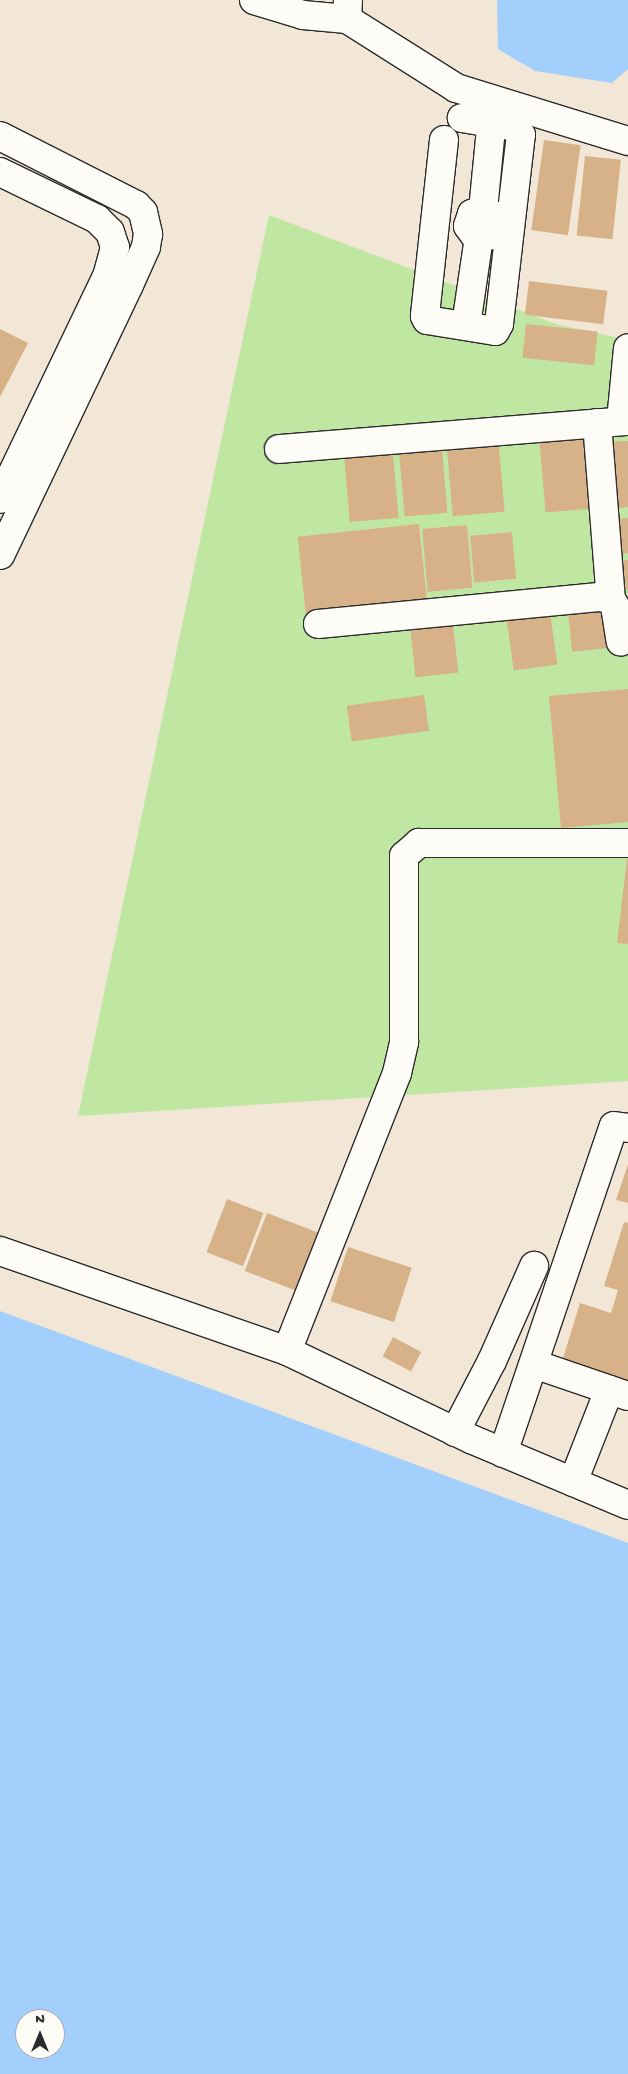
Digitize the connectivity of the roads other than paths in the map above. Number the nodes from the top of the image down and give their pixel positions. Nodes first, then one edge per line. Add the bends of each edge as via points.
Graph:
1 (254, 0) edge
2 (348, 9) edge
3 (492, 112) junction
4 (462, 118) dead end
5 (0, 136) edge
6 (444, 140) dead end
7 (628, 141) edge
8 (0, 172) edge
9 (438, 217) junction
10 (487, 224) junction
11 (628, 348) edge
12 (616, 422) edge
13 (280, 449) dead end
14 (0, 499) edge
15 (0, 555) edge
16 (611, 599) junction
17 (318, 624) dead end
18 (620, 642) dead end
19 (628, 843) edge
20 (628, 1128) edge
21 (0, 1251) edge
22 (534, 1266) dead end
23 (287, 1351) junction
24 (534, 1364) junction
25 (619, 1393) edge
26 (455, 1432) junction
27 (503, 1453) junction
28 (573, 1482) junction
29 (628, 1504) edge

1 - 2 street via 303,15
2 - 3 street
3 - 4 street
3 - 7 street
3 - 10 street
5 - 15 street via 136,205 143,212 148,234 146,247 129,285
6 - 9 street
8 - 14 street via 97,219 110,232 115,247 107,276
9 - 10 street
9 - 10 street via 425,316 428,320 466,325
11 - 12 street
12 - 13 street
12 - 16 street
16 - 17 street via 599,597
16 - 18 street
19 - 23 street via 419,843 404,856 404,1042 397,1073
20 - 24 street via 614,1126
21 - 23 street
22 - 26 street via 492,1361
23 - 26 street
24 - 25 street
24 - 27 street
25 - 28 street
26 - 27 street
27 - 28 street
28 - 29 street

